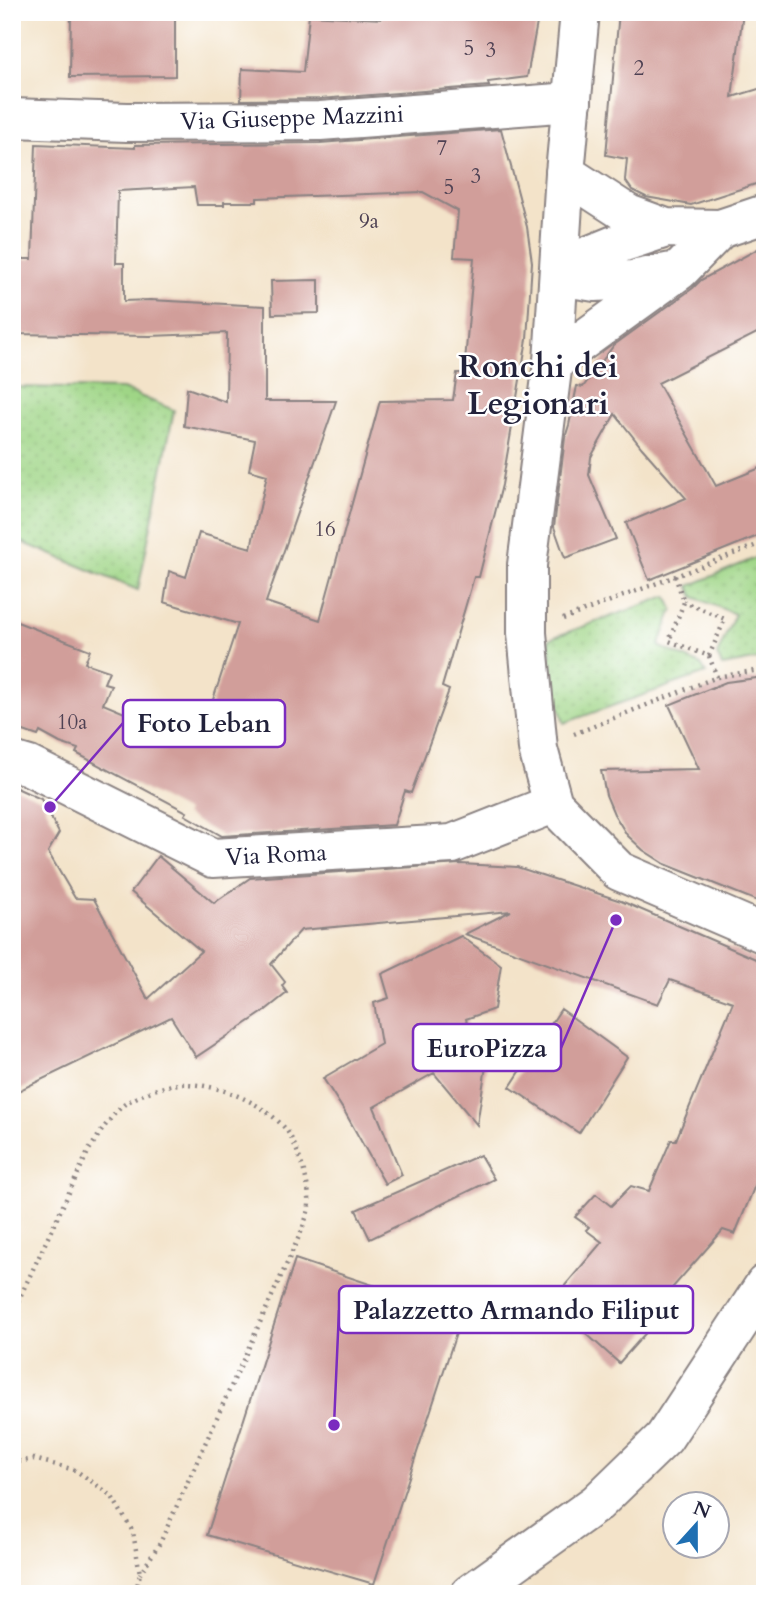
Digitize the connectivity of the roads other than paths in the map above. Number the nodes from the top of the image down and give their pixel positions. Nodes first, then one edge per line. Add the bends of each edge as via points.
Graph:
1 (580, 12) edge
2 (572, 102) junction
3 (12, 118) edge
4 (565, 173) junction
5 (765, 214) edge
6 (666, 228) junction
7 (720, 229) junction
8 (680, 270) junction
9 (559, 276) junction
10 (553, 362) junction
11 (12, 761) edge
12 (553, 804) junction
13 (765, 934) edge
14 (765, 1284) edge
15 (470, 1594) edge

1 - 2 street
2 - 3 street, Via Giuseppe Mazzini via 320,121
2 - 4 street
4 - 6 street via 628,214
4 - 9 street
5 - 7 street
6 - 7 street
6 - 9 street via 585,257
7 - 8 street
8 - 9 street via 632,281 595,282
8 - 10 street
9 - 10 street
10 - 12 street via 527,565 527,633 538,749
11 - 12 street, Via Roma via 213,858 452,844
12 - 13 street via 619,872
14 - 15 street via 664,1438 597,1503

